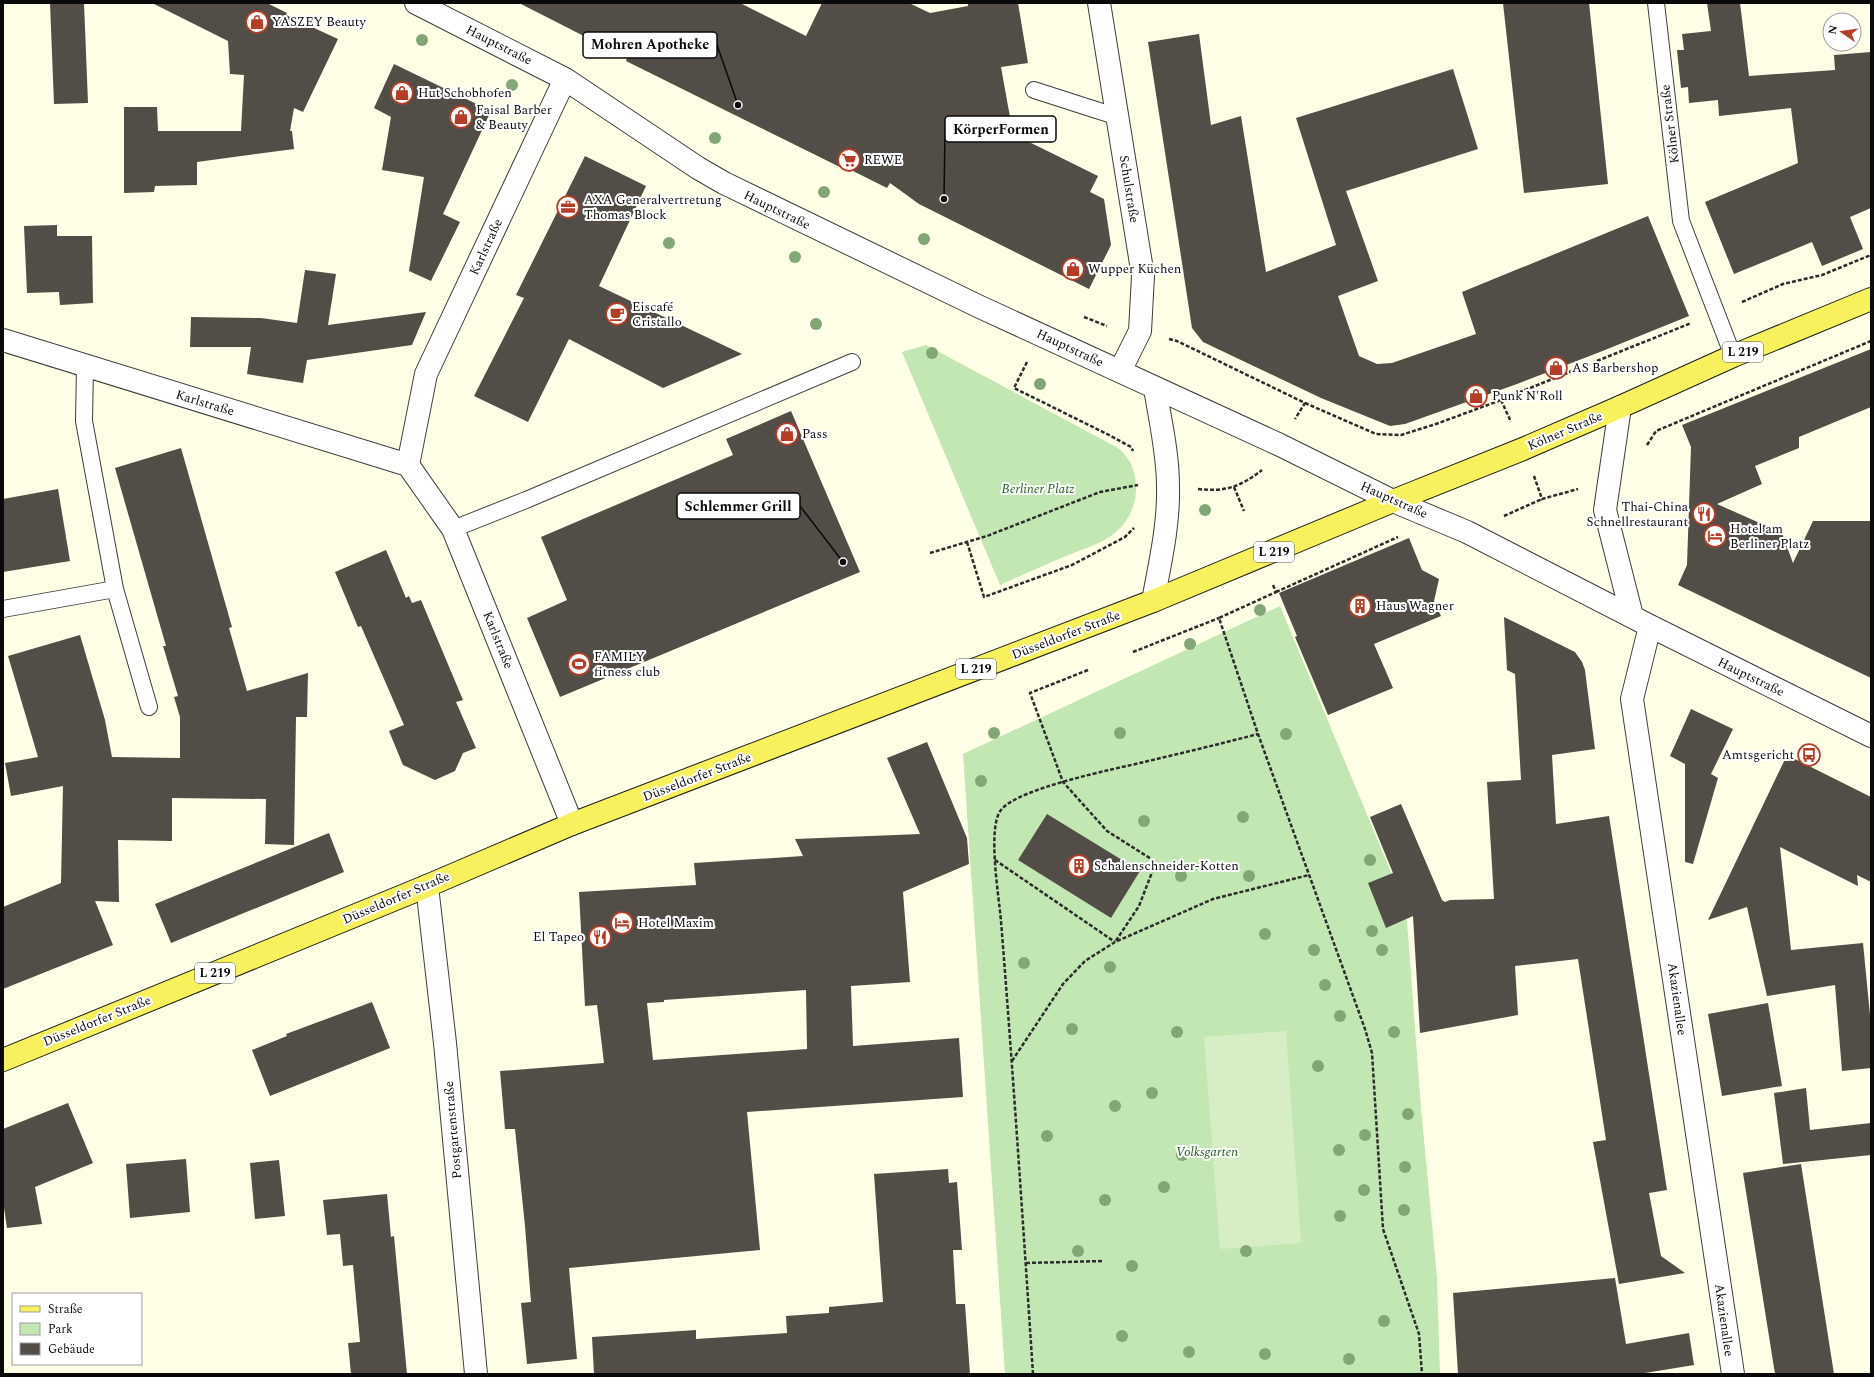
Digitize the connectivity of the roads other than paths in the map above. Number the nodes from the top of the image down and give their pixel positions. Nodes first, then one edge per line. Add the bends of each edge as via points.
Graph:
1 (416, 3) edge
2 (1099, 3) edge
3 (1656, 3) edge
4 (565, 79) junction
5 (1034, 90) dead end
6 (1118, 117) junction
7 (1871, 299) edge
8 (3, 340) edge
9 (1733, 356) junction
10 (852, 362) dead end
11 (85, 367) junction
12 (1120, 371) junction
13 (1155, 388) junction
14 (1620, 407) junction
15 (408, 465) junction
16 (1393, 501) junction
17 (453, 529) junction
18 (115, 589) junction
19 (1153, 601) junction
20 (3, 610) edge
21 (1641, 621) junction
22 (149, 707) dead end
23 (1871, 736) edge
24 (572, 824) junction
25 (427, 886) junction
26 (3, 1060) edge
27 (1730, 1371) edge
28 (476, 1374) edge

1 - 4 street, Hauptstraße
2 - 6 street, Schulstraße
3 - 9 lane, Kölner Straße via 1681,221
4 - 12 street, Hauptstraße via 724,183 905,272
4 - 15 street, Karlstraße via 426,374
5 - 6 lane
6 - 12 street, Schulstraße via 1144,276 1140,331
7 - 9 main road, Kölner Straße / L 219
8 - 11 street, Karlstraße
9 - 14 main road, Kölner Straße / L 219
10 - 17 lane
11 - 15 street, Karlstraße
11 - 18 lane via 84,420
12 - 13 street, Hauptstraße
13 - 16 street, Hauptstraße
13 - 19 street via 1166,455 1168,486 1166,527
14 - 16 main road, Kölner Straße / L 219
14 - 21 street via 1606,510
15 - 17 street, Karlstraße
16 - 19 main road, Düsseldorfer Straße / L 219
16 - 21 street, Hauptstraße via 1467,532
17 - 24 street, Karlstraße
18 - 20 lane
18 - 22 lane
19 - 24 main road, Düsseldorfer Straße / L 219
21 - 23 street, Hauptstraße
21 - 27 street, Akazienallee via 1632,699
24 - 25 main road, Düsseldorfer Straße / L 219
25 - 26 main road, Düsseldorfer Straße / L 219
25 - 28 street, Postgartenstraße via 446,1051

